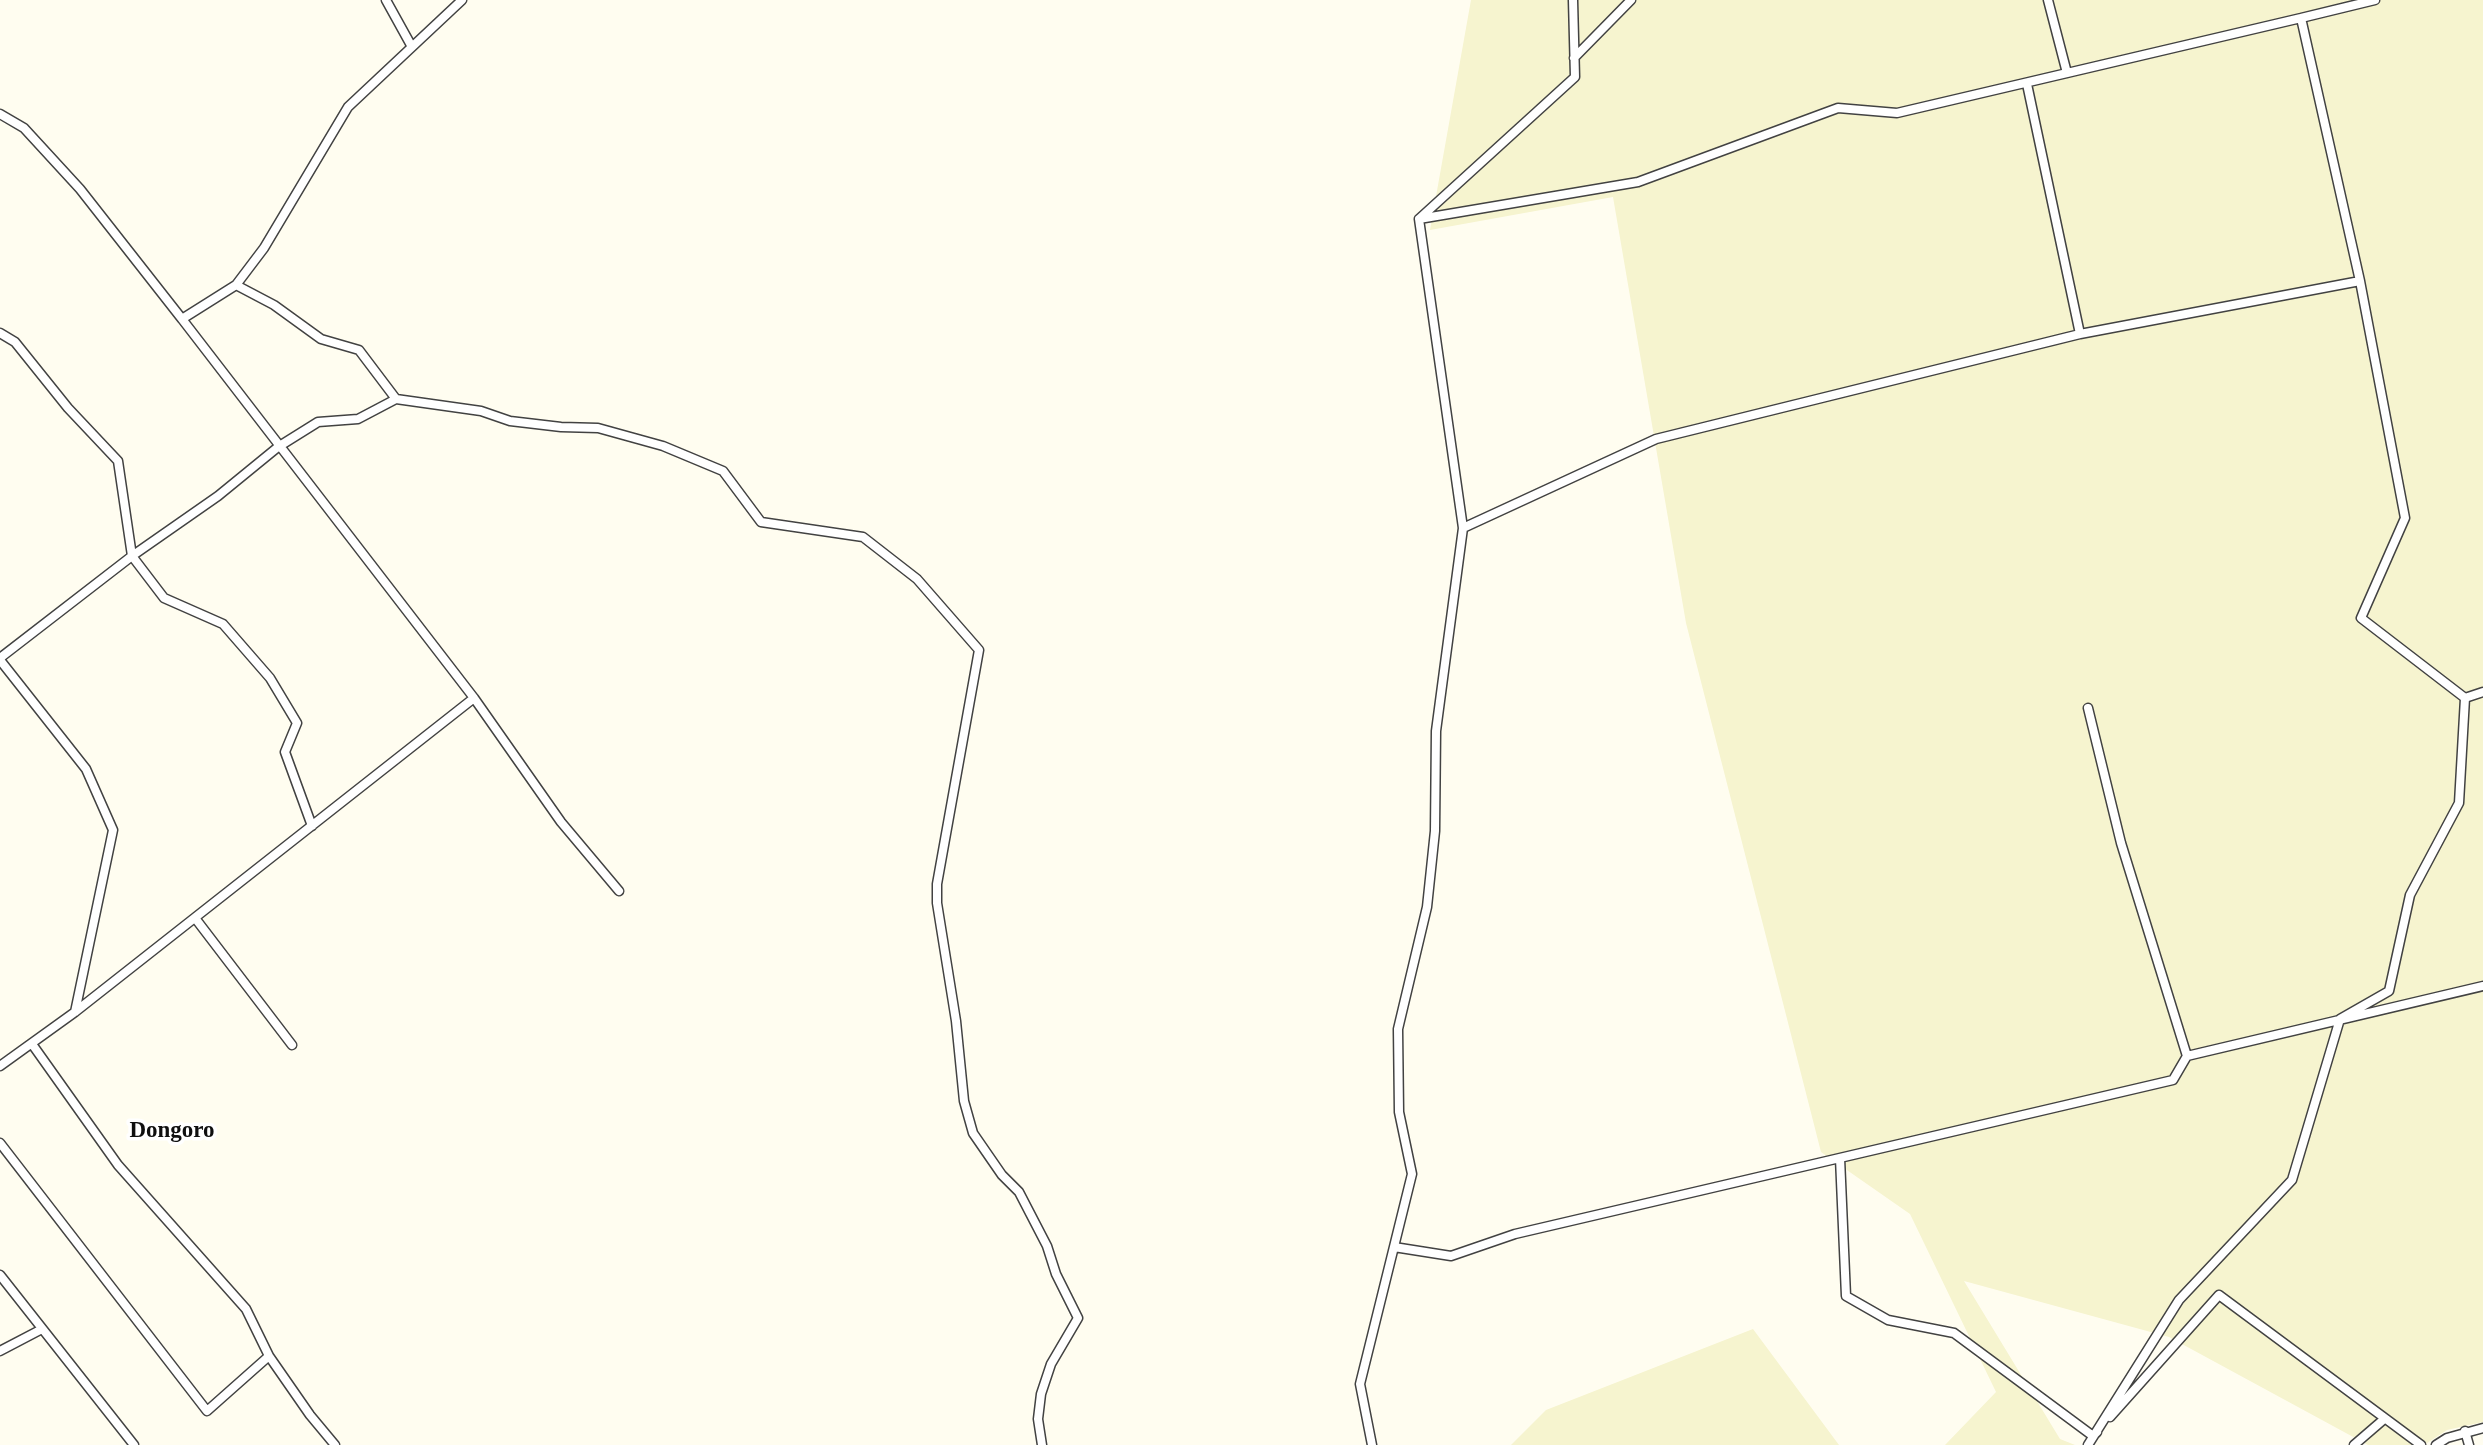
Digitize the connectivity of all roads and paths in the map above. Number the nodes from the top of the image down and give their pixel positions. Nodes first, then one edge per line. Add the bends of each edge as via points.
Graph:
1 (386, 0) edge
2 (462, 0) edge
3 (1573, 0) edge
4 (1631, 0) edge
5 (2048, 0) edge
6 (2375, 0) edge
7 (2301, 18) junction
8 (412, 47) junction
9 (1574, 58) junction
10 (2067, 73) junction
11 (2027, 84) junction
12 (0, 116) edge
13 (1419, 219) junction
14 (2360, 281) junction
15 (236, 285) junction
16 (182, 319) junction
17 (0, 333) edge
18 (2080, 334) junction
19 (396, 399) junction
20 (278, 447) junction
21 (1463, 528) junction
22 (132, 556) junction
23 (0, 659) edge
24 (2483, 692) edge
25 (474, 698) junction
26 (2465, 698) junction
27 (2088, 708) dead end
28 (312, 826) junction
29 (618, 891) dead end
30 (195, 918) junction
31 (2483, 986) edge
32 (75, 1012) junction
33 (2340, 1019) junction
34 (32, 1044) junction
35 (292, 1045) dead end
36 (2187, 1056) junction
37 (0, 1066) edge
38 (0, 1143) edge
39 (1840, 1158) junction
40 (1394, 1247) junction
41 (0, 1275) edge
42 (43, 1329) junction
43 (0, 1352) edge
44 (269, 1356) junction
45 (2383, 1419) junction
46 (2483, 1427) edge
47 (2465, 1431) junction
48 (2094, 1436) junction
49 (134, 1445) edge
50 (335, 1445) edge
51 (1042, 1445) edge
52 (1371, 1445) edge
53 (2088, 1445) edge
54 (2354, 1445) edge
55 (2421, 1445) edge
56 (2437, 1445) edge
57 (2469, 1445) edge

1 - 8 street
2 - 8 street
3 - 9 street
4 - 9 street
5 - 10 street
6 - 7 street
7 - 10 street
7 - 14 street
8 - 15 street via 348,107 264,248
9 - 13 street via 1574,77
10 - 11 street
11 - 13 street via 1897,113 1838,107 1637,182
11 - 18 street
12 - 16 street via 24,128 80,189
13 - 21 street
14 - 18 street
14 - 26 street via 2405,518 2361,618
15 - 16 street
15 - 19 street via 321,338 359,350
16 - 20 street
17 - 22 street via 15,342 118,461
18 - 21 street via 1657,439
19 - 20 street via 358,419 318,422
19 - 51 street via 481,411 510,421 598,428 663,446 723,471 761,522 863,537 873,543 917,579 979,650 937,903 964,1101 973,1133 1019,1192 1078,1318 1051,1364 1041,1394
20 - 22 street
20 - 25 street
21 - 40 street via 1436,731 1435,831 1427,907 1398,1029 1399,1112 1412,1174
22 - 23 street
22 - 28 street via 164,598 223,624 270,678 297,723 285,752
23 - 32 street via 86,769 113,830
24 - 26 street
25 - 28 street
25 - 29 street via 561,822
26 - 33 street via 2459,803 2410,895 2389,991
27 - 36 street via 2122,843
28 - 30 street
30 - 32 street
30 - 35 street
31 - 33 street
32 - 34 street
33 - 36 street
33 - 48 street via 2292,1180 2179,1300
34 - 37 street
34 - 44 street via 118,1165 246,1309
36 - 39 street via 2172,1080
38 - 44 street via 207,1411
39 - 40 street via 1515,1234 1451,1256
39 - 48 street via 1846,1296 1888,1320 1954,1333
40 - 52 street via 1360,1384
41 - 42 street
42 - 43 street
42 - 49 street
44 - 50 street
45 - 48 street via 2218,1295
45 - 54 street
45 - 55 street
46 - 47 street
47 - 56 street
47 - 57 street
48 - 53 street

